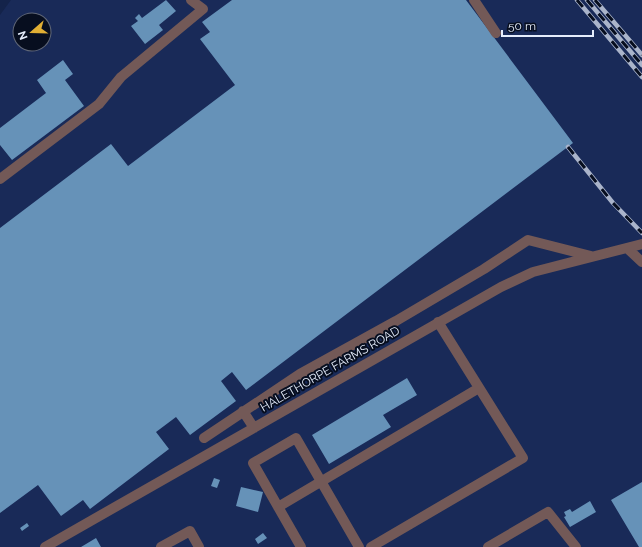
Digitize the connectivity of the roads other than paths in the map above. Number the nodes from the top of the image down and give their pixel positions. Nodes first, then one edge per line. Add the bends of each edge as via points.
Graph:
1 (191, 0) edge
2 (474, 0) edge
3 (496, 33) dead end
4 (0, 179) edge
5 (642, 244) edge
6 (627, 248) junction
7 (593, 257) junction
8 (642, 262) edge
9 (438, 322) junction
10 (479, 388) junction
11 (243, 411) junction
12 (254, 428) junction
13 (204, 438) dead end
14 (321, 481) junction
15 (278, 507) junction
16 (45, 547) edge
17 (161, 547) edge
18 (199, 547) edge
19 (301, 547) edge
20 (359, 547) edge
21 (371, 547) edge
22 (488, 547) edge
23 (576, 547) edge

1 - 4 street via 203,9 121,77 99,104
2 - 3 street
5 - 6 street, HALETHORPE FARMS ROAD
6 - 7 street, HALETHORPE FARMS ROAD
6 - 8 street
7 - 9 street, HALETHORPE FARMS ROAD via 533,272
7 - 11 street via 528,240 396,321 300,374
9 - 10 street
9 - 12 street, HALETHORPE FARMS ROAD
10 - 14 street
10 - 21 street via 523,458
11 - 12 street
11 - 13 street
12 - 16 street, HALETHORPE FARMS ROAD
14 - 15 street
14 - 15 street via 296,438 253,462
14 - 20 street
15 - 19 street
17 - 18 street via 190,530
22 - 23 street via 548,512

